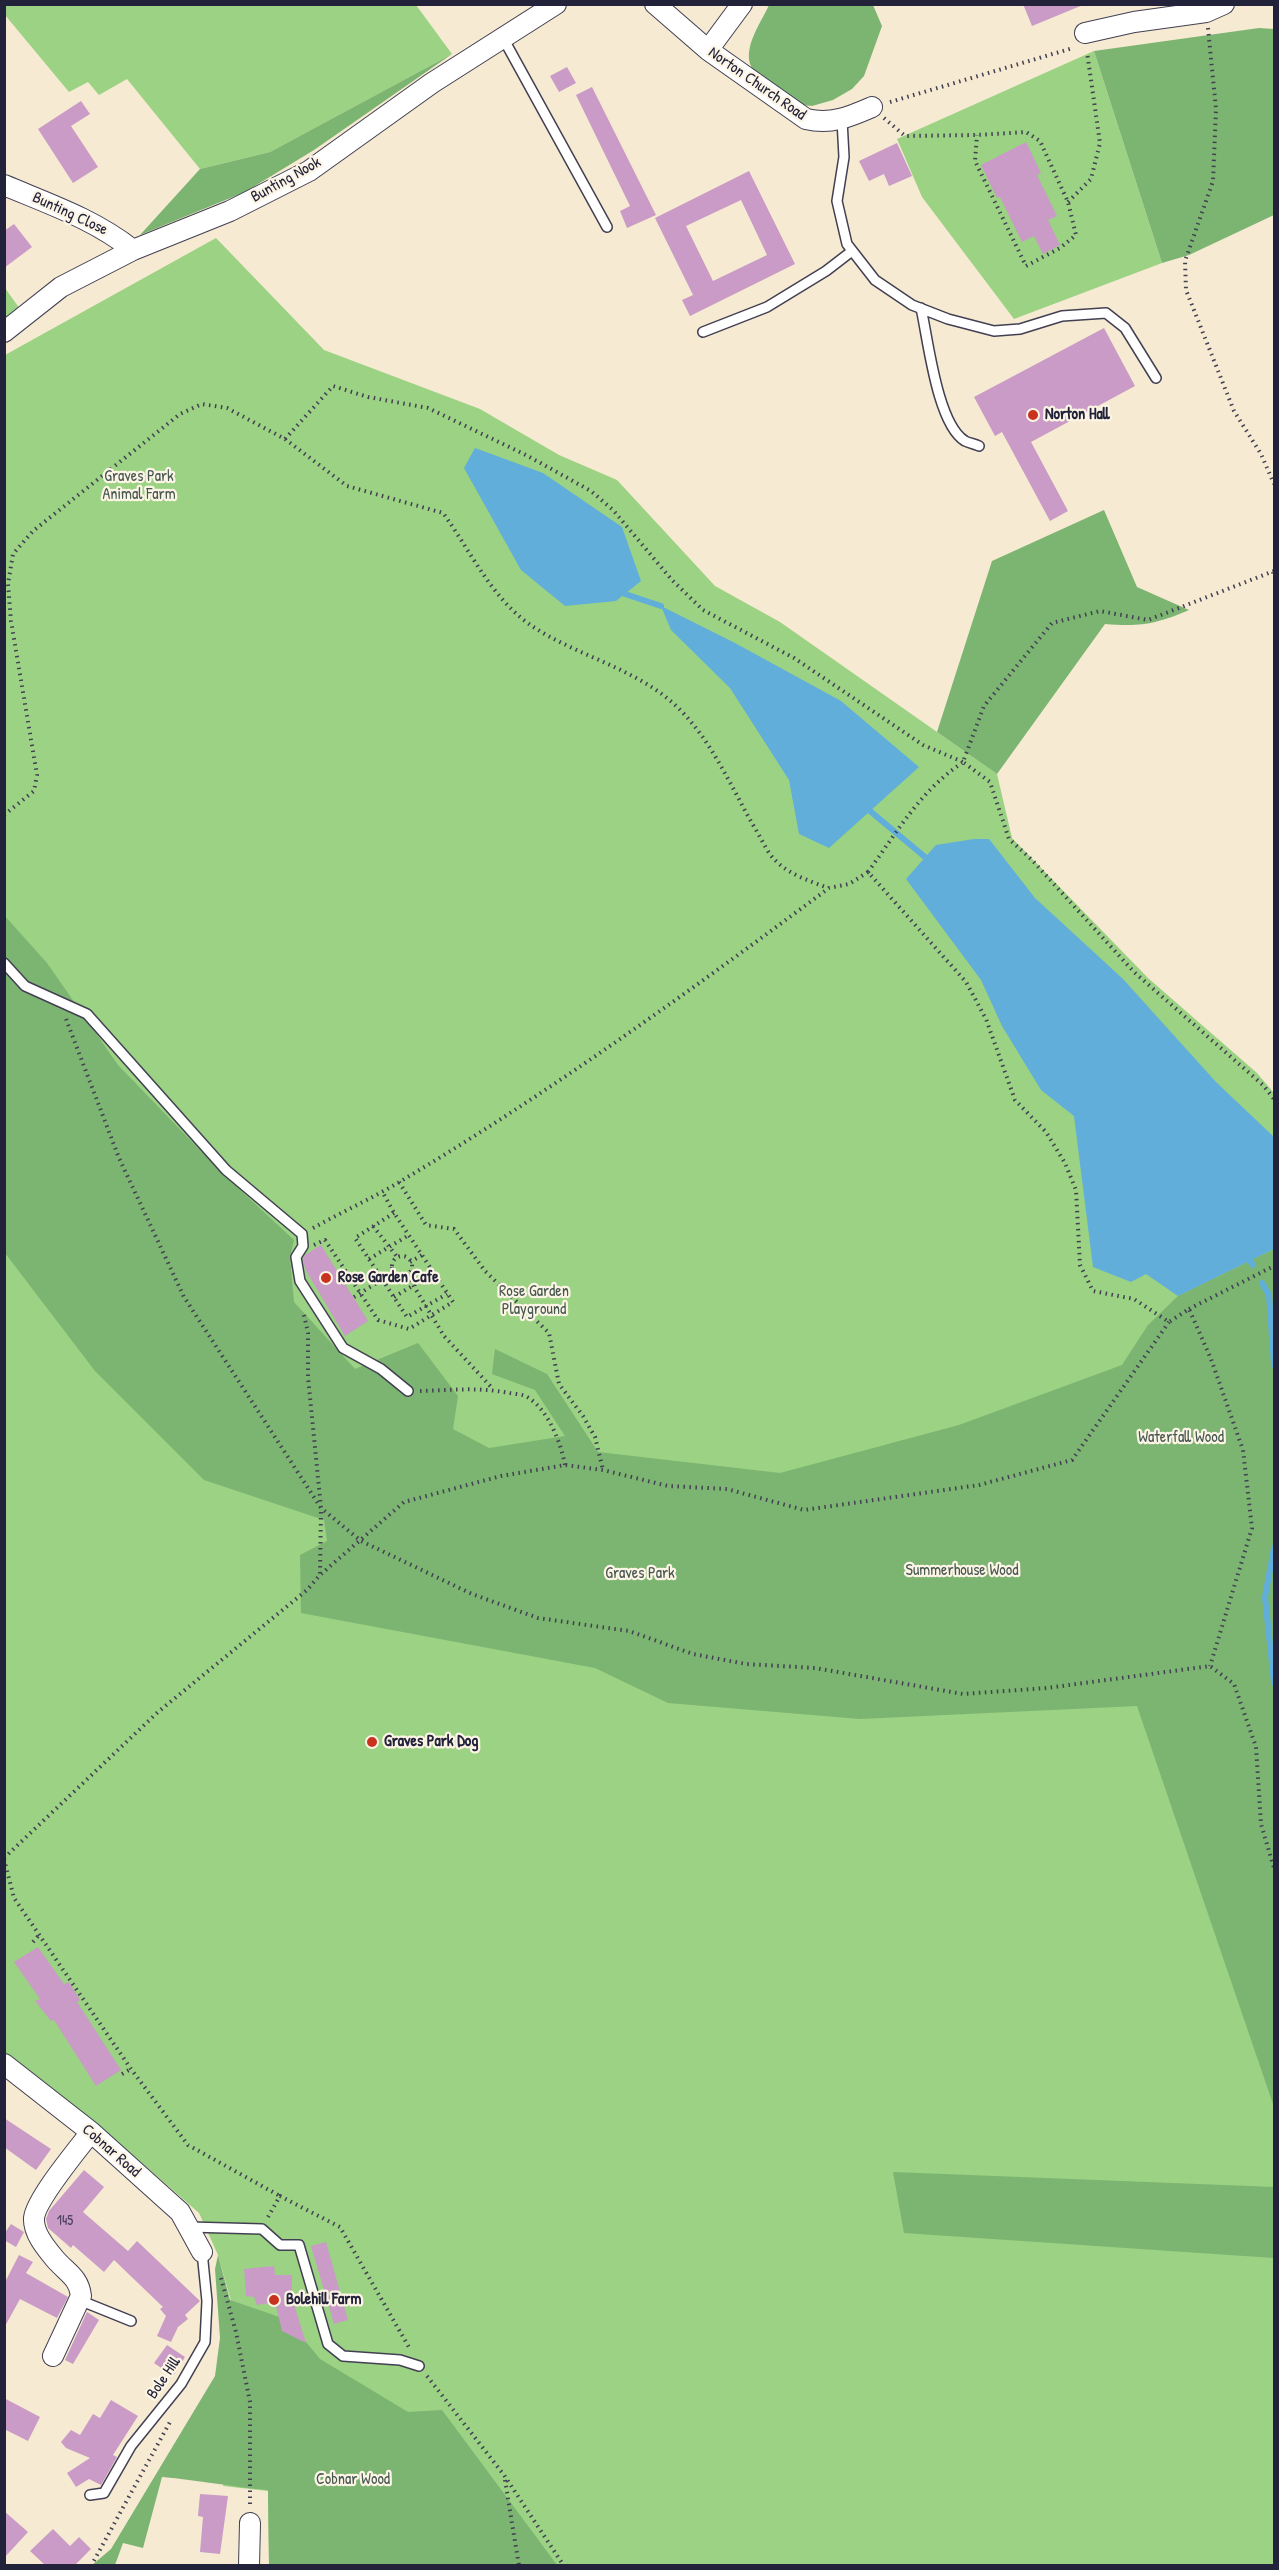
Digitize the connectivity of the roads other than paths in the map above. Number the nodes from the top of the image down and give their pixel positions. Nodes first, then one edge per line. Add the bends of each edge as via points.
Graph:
1 (556, 4) edge
2 (656, 4) edge
3 (742, 4) edge
4 (1215, 8) edge
5 (1134, 13) edge
6 (503, 38) junction
7 (1086, 38) road end
8 (708, 50) junction
9 (872, 107) road end
10 (842, 120) junction
11 (4, 185) edge
12 (607, 227) dead end
13 (133, 250) junction
14 (852, 251) junction
15 (921, 308) junction
16 (4, 332) edge
17 (704, 332) dead end
18 (1156, 378) dead end
19 (979, 446) dead end
20 (4, 963) edge
21 (408, 1391) road end
22 (4, 2064) edge
23 (91, 2132) junction
24 (188, 2227) junction
25 (202, 2252) joint
26 (79, 2300) junction
27 (131, 2321) dead end
28 (53, 2356) dead end
29 (419, 2366) dead end
30 (90, 2495) dead end
31 (250, 2523) road end
32 (249, 2565) edge

1 - 6 street, Bunting Nook
2 - 8 street, Norton Church Road
3 - 8 street
4 - 5 street
5 - 7 street
6 - 12 lane
6 - 13 street, Bunting Nook via 432,83 309,171 230,211
8 - 10 street, Norton Church Road via 806,119 821,123
9 - 10 street, Norton Church Road
10 - 14 lane via 844,157 837,201
11 - 13 street, Bunting Close via 111,232
13 - 16 street, Bunting Nook via 61,286
14 - 15 lane via 875,280
14 - 17 lane via 767,307
15 - 18 lane via 994,331 1020,329 1062,316 1106,313 1125,327
15 - 19 lane via 937,388 952,424 964,440
20 - 21 lane via 25,986 87,1014 225,1170 302,1234 303,1246 296,1257 300,1281 343,1348
22 - 23 street, Cobnar Road
23 - 24 street, Cobnar Road via 180,2212
23 - 26 street via 40,2202 34,2218 38,2236 80,2284
24 - 25 street, Cobnar Road
24 - 29 lane via 262,2229 280,2245 299,2245 328,2344 343,2356 400,2360
25 - 30 lane, Bole Hill via 207,2301 205,2342 181,2384 131,2446 104,2493
26 - 27 lane
26 - 28 street
31 - 32 street

